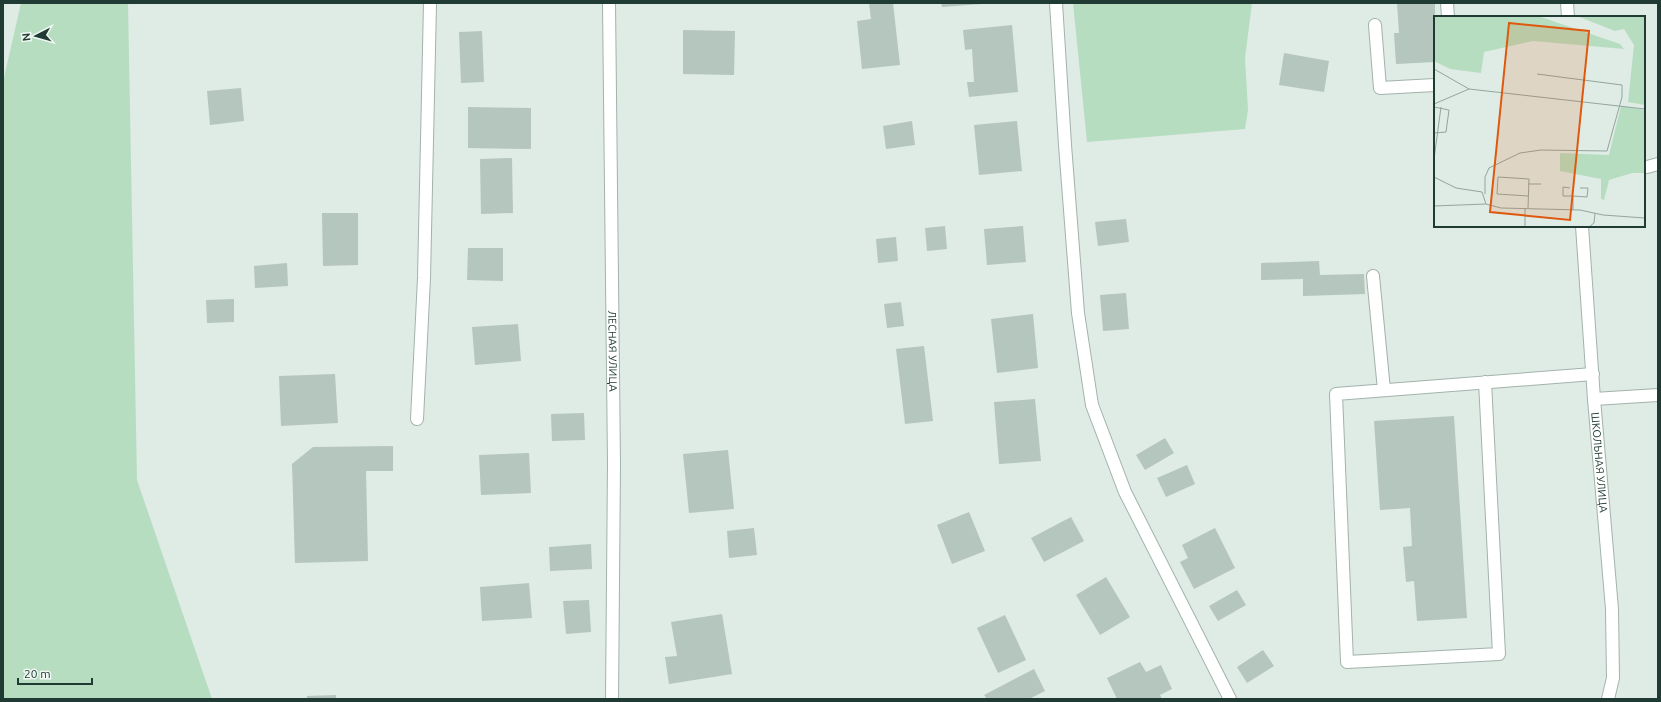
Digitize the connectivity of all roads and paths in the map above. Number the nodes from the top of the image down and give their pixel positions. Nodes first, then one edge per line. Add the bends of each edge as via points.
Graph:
1 (430, 3) edge
2 (610, 3) edge
3 (1056, 3) edge
4 (1447, 3) edge
5 (1567, 3) edge
6 (1448, 16) edge
7 (1568, 16) edge
8 (1375, 25) dead end
9 (1434, 85) edge
10 (1582, 227) edge
11 (1374, 276) dead end
12 (1592, 374) junction
13 (1485, 382) junction
14 (1384, 390) junction
15 (1658, 395) edge
16 (1594, 399) junction
17 (417, 419) dead end
18 (612, 699) edge
19 (1230, 699) edge
20 (1608, 699) edge

1 - 17 street via 424,278
2 - 18 street, ЛЕСНАЯ УЛИЦА via 614,464
3 - 19 street via 1078,313 1092,406 1125,492
4 - 6 street
5 - 7 street
8 - 9 street via 1380,88
10 - 12 street, ШКОЛЬНАЯ УЛИЦА
11 - 14 street
12 - 13 street
12 - 16 street, ШКОЛЬНАЯ УЛИЦА
13 - 14 street
13 - 14 street via 1499,654 1347,662 1336,394
15 - 16 street
16 - 20 street, ШКОЛЬНАЯ УЛИЦА via 1612,609 1613,678

